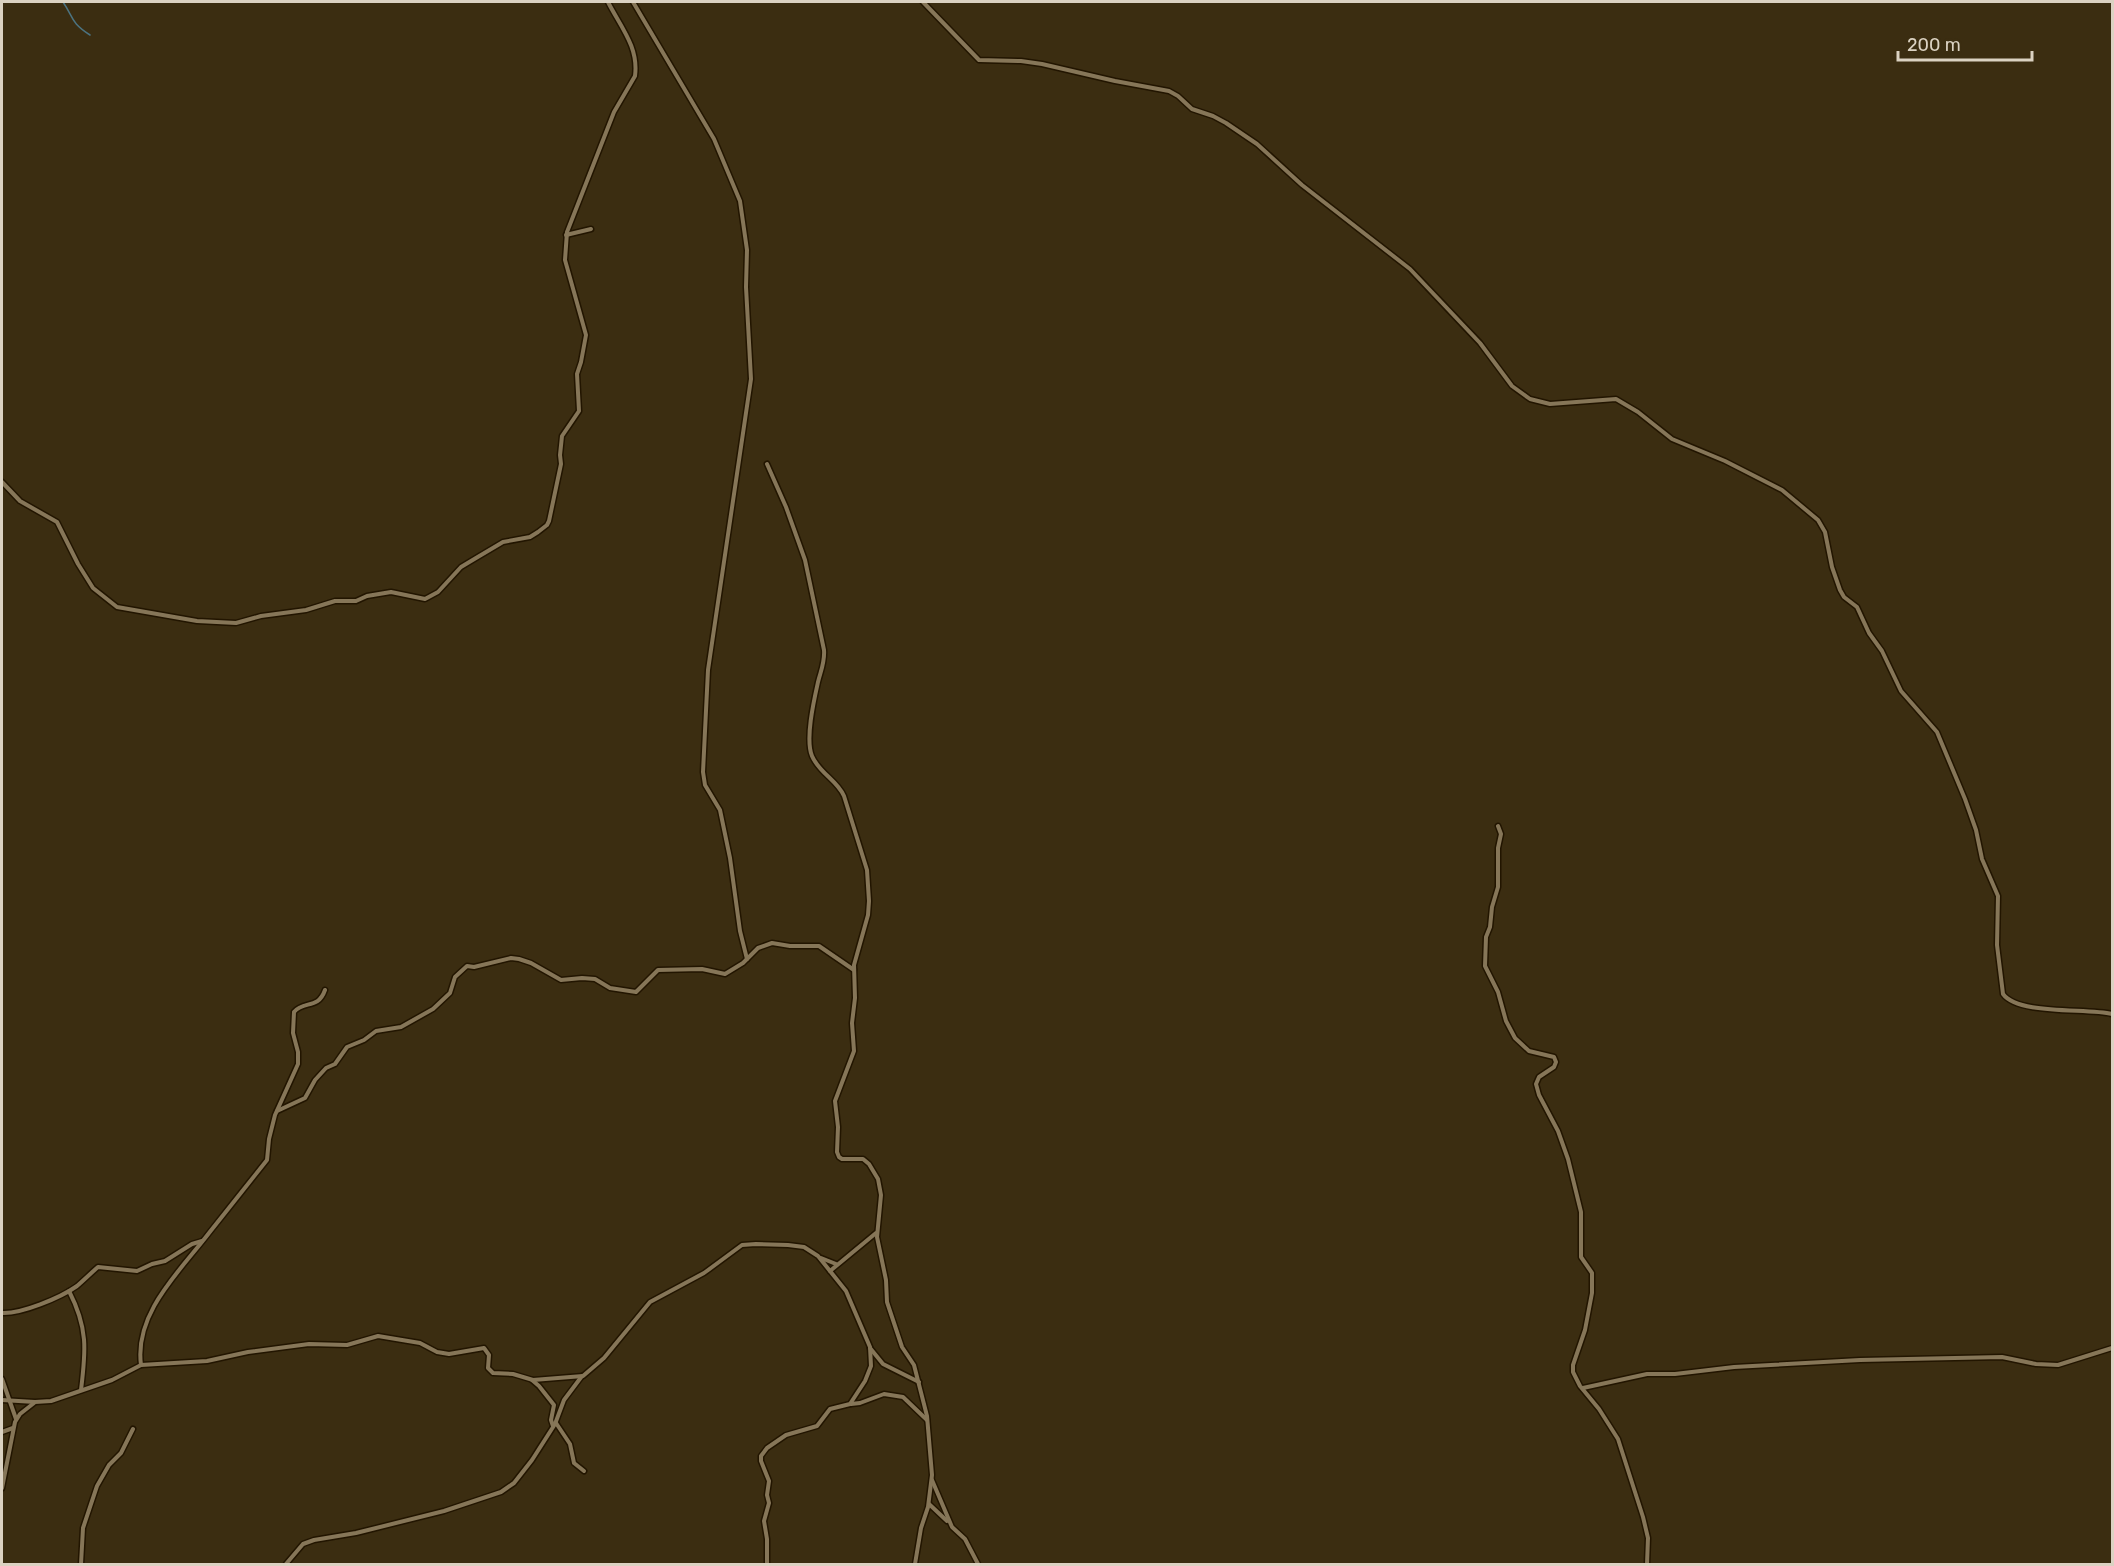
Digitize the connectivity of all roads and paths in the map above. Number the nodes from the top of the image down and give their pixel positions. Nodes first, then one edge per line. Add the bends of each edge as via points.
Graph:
1 (608, 2) edge
2 (633, 2) edge
3 (923, 2) edge
4 (591, 229) dead end
5 (566, 235) junction
6 (767, 464) dead end
7 (2, 482) edge
8 (1498, 826) dead end
9 (747, 959) junction
10 (855, 970) junction
11 (325, 990) dead end
12 (2112, 1014) edge
13 (277, 1111) junction
14 (877, 1233) junction
15 (203, 1241) junction
16 (818, 1256) junction
17 (837, 1265) junction
18 (830, 1271) junction
19 (69, 1290) junction
20 (2, 1313) edge
21 (870, 1347) junction
22 (2112, 1348) edge
23 (141, 1365) junction
24 (582, 1376) junction
25 (2, 1379) edge
26 (531, 1380) junction
27 (919, 1382) junction
28 (1582, 1388) junction
29 (81, 1390) junction
30 (2, 1400) edge
31 (8, 1400) junction
32 (35, 1402) junction
33 (850, 1404) junction
34 (16, 1419) junction
35 (928, 1422) junction
36 (554, 1425) junction
37 (13, 1428) junction
38 (133, 1429) dead end
39 (2, 1432) edge
40 (7, 1467) junction
41 (584, 1471) dead end
42 (2, 1472) edge
43 (931, 1479) junction
44 (2, 1488) edge
45 (928, 1504) junction
46 (936, 1513) junction
47 (925, 1517) junction
48 (950, 1523) junction
49 (81, 1564) edge
50 (286, 1564) edge
51 (767, 1564) edge
52 (915, 1564) edge
53 (978, 1564) edge
54 (1647, 1564) edge

1 - 5 street via 630,40 635,76 614,112
2 - 9 street via 714,139 742,208 751,379 708,670 703,772 705,785 720,810
3 - 12 street via 979,60 1042,64 1169,91 1192,110 1226,123 1410,269 1522,394 1550,404 1616,399 1672,439 1764,480 1812,514 1825,532 1840,590 1857,607 1901,691 1937,732 1965,799 1982,859 1998,896 1997,945 2003,994 2009,1000 2034,1007
4 - 5 street
5 - 7 street via 565,260 586,335 577,374 579,411 562,436 560,469 549,521 530,537 503,542 467,563 428,597 386,593 232,624 122,609 93,588 57,522 20,501
6 - 10 street via 805,560 824,650 810,739 812,756 844,796 867,870 868,915
8 - 28 street via 1498,887 1484,960 1515,1038 1529,1051 1554,1057 1556,1062 1536,1084 1566,1150 1581,1212 1581,1257 1592,1273 1591,1304 1572,1365
9 - 10 street via 768,944 813,945 824,948
9 - 13 street via 725,974 702,969 658,970 636,992 610,988 589,978 561,980 519,959 465,967 440,1003 404,1026 376,1031 347,1047 335,1064 315,1080 305,1098
10 - 14 street via 854,1051 835,1101 837,1152 842,1159 863,1159 876,1174 881,1195
11 - 13 street via 321,999 294,1012 298,1064
13 - 15 street via 267,1160
14 - 17 street
14 - 27 street via 887,1302
15 - 19 street via 137,1271 98,1268
15 - 23 street via 153,1310 140,1343
16 - 17 street
16 - 18 street
16 - 24 street via 804,1247 788,1245 750,1244 737,1248 704,1273 651,1302 604,1358
17 - 18 street
18 - 21 street via 846,1291
19 - 20 street via 17,1312
19 - 29 street via 83,1328
21 - 27 street via 883,1364
21 - 33 street via 871,1366
22 - 28 street via 2058,1365 1995,1357 1734,1366 1647,1374
23 - 26 street via 207,1361 309,1344 347,1345 384,1336 449,1354 484,1348 489,1355 490,1371
23 - 29 street
24 - 26 street
24 - 36 street via 564,1400
25 - 31 street
26 - 36 street via 554,1406
27 - 35 street
28 - 54 street via 1618,1439 1648,1538
29 - 32 street via 51,1401
30 - 31 street
31 - 32 street
31 - 34 street
32 - 34 street
33 - 35 street via 884,1394 903,1397
33 - 51 street via 830,1409 817,1426 786,1435 761,1456 770,1481 764,1521
34 - 37 street
35 - 43 street
36 - 41 street via 570,1444 574,1463
36 - 50 street via 525,1470 501,1492 362,1532 314,1539 303,1544
37 - 39 street
37 - 40 street
38 - 49 street via 93,1495 82,1528
40 - 42 street
40 - 44 street
43 - 45 street
43 - 48 street
45 - 46 street
45 - 47 street
46 - 47 street
46 - 48 street
47 - 52 street
48 - 53 street via 965,1539

